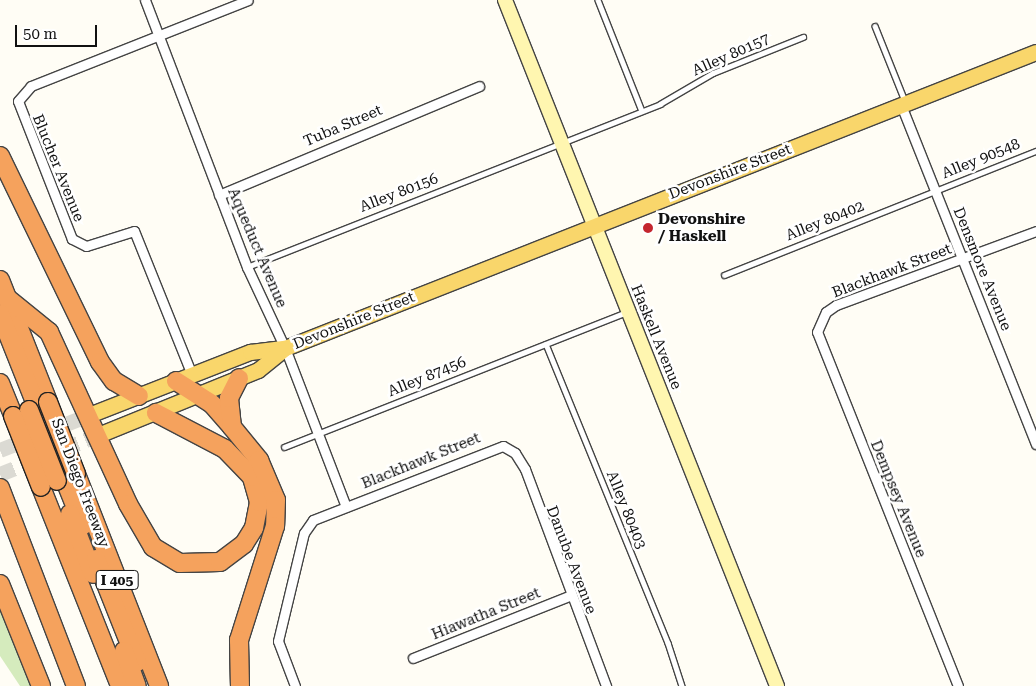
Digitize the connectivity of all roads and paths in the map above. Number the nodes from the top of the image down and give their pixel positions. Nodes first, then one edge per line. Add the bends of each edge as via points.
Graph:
1 (144, 0) edge
2 (248, 0) edge
3 (505, 0) edge
4 (598, 0) edge
5 (875, 26) dead end
6 (157, 37) junction
7 (804, 37) dead end
8 (1036, 52) edge
9 (479, 86) dead end
10 (903, 104) junction
11 (642, 111) junction
12 (561, 143) junction
13 (1036, 151) edge
14 (0, 156) edge
15 (936, 191) junction
16 (219, 195) junction
17 (594, 226) junction
18 (1036, 230) edge
19 (963, 258) junction
20 (247, 266) junction
21 (724, 275) dead end
22 (0, 280) edge
23 (7, 298) junction
24 (628, 311) junction
25 (0, 314) edge
26 (820, 322) joint
27 (0, 337) edge
28 (546, 344) junction
29 (285, 348) junction
30 (184, 378) junction
31 (239, 378) junction
32 (0, 383) edge
33 (200, 394) junction
34 (139, 396) junction
35 (32, 409) junction
36 (94, 413) tunnel mouth
37 (156, 413) junction
38 (232, 427) junction
39 (103, 433) tunnel mouth
40 (318, 434) junction
41 (1036, 444) edge
42 (284, 447) dead end
43 (507, 448) joint
44 (60, 480) junction
45 (0, 488) edge
46 (346, 507) junction
47 (0, 584) edge
48 (569, 596) junction
49 (412, 658) dead end
50 (41, 686) edge
51 (76, 686) edge
52 (120, 686) edge
53 (137, 686) edge
54 (146, 686) edge
55 (159, 686) edge
56 (240, 686) edge
57 (295, 686) edge
58 (606, 686) edge
59 (682, 686) edge
60 (777, 686) edge
61 (958, 686) edge

1 - 6 street, Aqueduct Avenue
2 - 6 street
3 - 12 main road, Haskell Avenue
4 - 11 lane
5 - 10 lane
6 - 16 street, Aqueduct Avenue
6 - 30 street, Blucher Avenue via 31,86 20,96 19,108 72,239 80,247 134,231
7 - 11 lane, Alley 80157 via 714,73
8 - 10 main road, Devonshire Street
9 - 16 street, Tuba Street via 337,142
10 - 15 street, Densmore Avenue
10 - 17 main road, Devonshire Street
11 - 12 lane, Alley 80157
12 - 17 main road, Haskell Avenue
12 - 20 lane, Alley 80156
13 - 15 lane, Alley 90548
14 - 34 highway via 100,362 114,381
15 - 19 street, Densmore Avenue
15 - 21 lane, Alley 80402
16 - 20 street, Aqueduct Avenue
17 - 24 main road, Haskell Avenue
17 - 29 main road, Devonshire Street
18 - 19 street, Blackhawk Street
19 - 26 street, Blackhawk Street via 836,305
19 - 41 street, Densmore Avenue
20 - 29 street, Aqueduct Avenue
22 - 23 highway, San Diego Freeway
23 - 35 highway, San Diego Freeway
23 - 37 highway via 49,332 128,504 153,547 180,564 220,562 244,544 254,528 259,502 252,477 225,449
24 - 28 lane, Alley 87456
24 - 60 main road, Haskell Avenue
25 - 35 highway
26 - 61 street, Dempsey Avenue via 818,342
27 - 35 highway
28 - 40 lane, Alley 87456
28 - 59 lane, Alley 80403 via 668,642
29 - 30 main road, Devonshire Street via 250,352
29 - 31 main road, Devonshire Street via 258,370
29 - 40 street, Aqueduct Avenue
30 - 33 highway
30 - 34 main road, Devonshire Street
31 - 33 main road, Devonshire Street
31 - 38 highway via 229,398
32 - 35 highway
33 - 37 main road, Devonshire Street
33 - 38 highway
34 - 36 main road, Devonshire Street
35 - 44 highway, bridge
37 - 39 main road, Devonshire Street
38 - 56 highway via 268,476 276,511 270,545 244,617 238,658
40 - 42 lane, Alley 87456
40 - 46 street, Aqueduct Avenue
43 - 46 street, Blackhawk Street via 487,449
43 - 48 street, Danube Avenue via 525,469
44 - 52 highway, I 405
44 - 53 highway
44 - 54 highway
44 - 55 highway, San Diego Freeway / I 405
45 - 51 highway
46 - 57 street via 313,520 304,533 278,641
47 - 50 highway
48 - 49 street, Hiawatha Street
48 - 58 street, Danube Avenue

